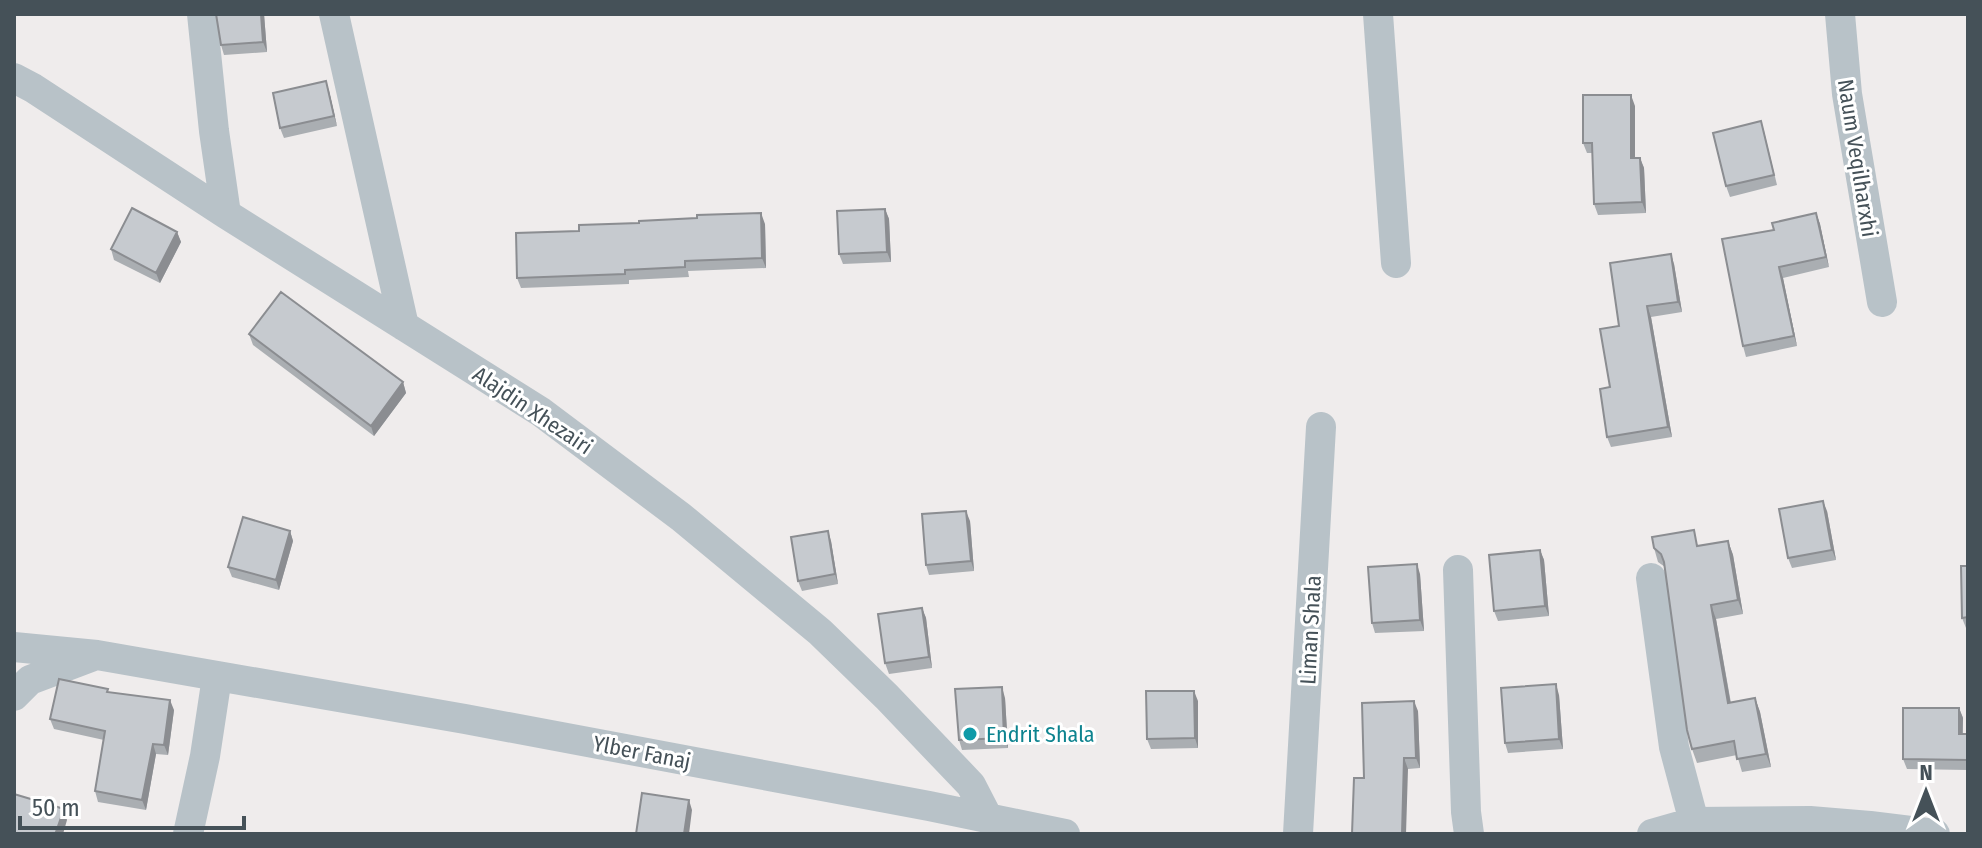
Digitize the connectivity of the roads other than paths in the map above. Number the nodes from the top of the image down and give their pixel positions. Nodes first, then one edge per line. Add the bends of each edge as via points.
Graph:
1 (202, 14) edge
2 (334, 14) edge
3 (1378, 14) edge
4 (1840, 14) edge
5 (14, 78) edge
6 (226, 214) junction
7 (1396, 263) dead end
8 (1882, 302) dead end
9 (404, 326) junction
10 (1321, 427) dead end
11 (1458, 570) dead end
12 (1651, 578) dead end
13 (14, 647) edge
14 (97, 655) junction
15 (217, 677) junction
16 (14, 696) edge
17 (988, 818) junction
18 (1694, 822) junction
19 (1051, 833) edge
20 (188, 834) edge
21 (1298, 834) edge
22 (1469, 834) edge
23 (1652, 834) edge
24 (1935, 834) edge

1 - 6 street
2 - 9 street
3 - 7 street
4 - 8 street, Naum Veqilharxhi via 1847,94
5 - 6 street, Alajdin Xhezairi
6 - 9 street, Alajdin Xhezairi
9 - 17 street, Alajdin Xhezairi via 541,412 681,517 820,632 962,774
10 - 21 street, Liman Shala
11 - 22 street
12 - 18 street via 1674,747
13 - 14 street, Ylber Fanaj
14 - 15 street, Ylber Fanaj
14 - 16 street via 30,680
15 - 17 street, Ylber Fanaj
15 - 20 street
17 - 19 street, Ylber Fanaj
18 - 23 street
18 - 24 street via 1810,821

